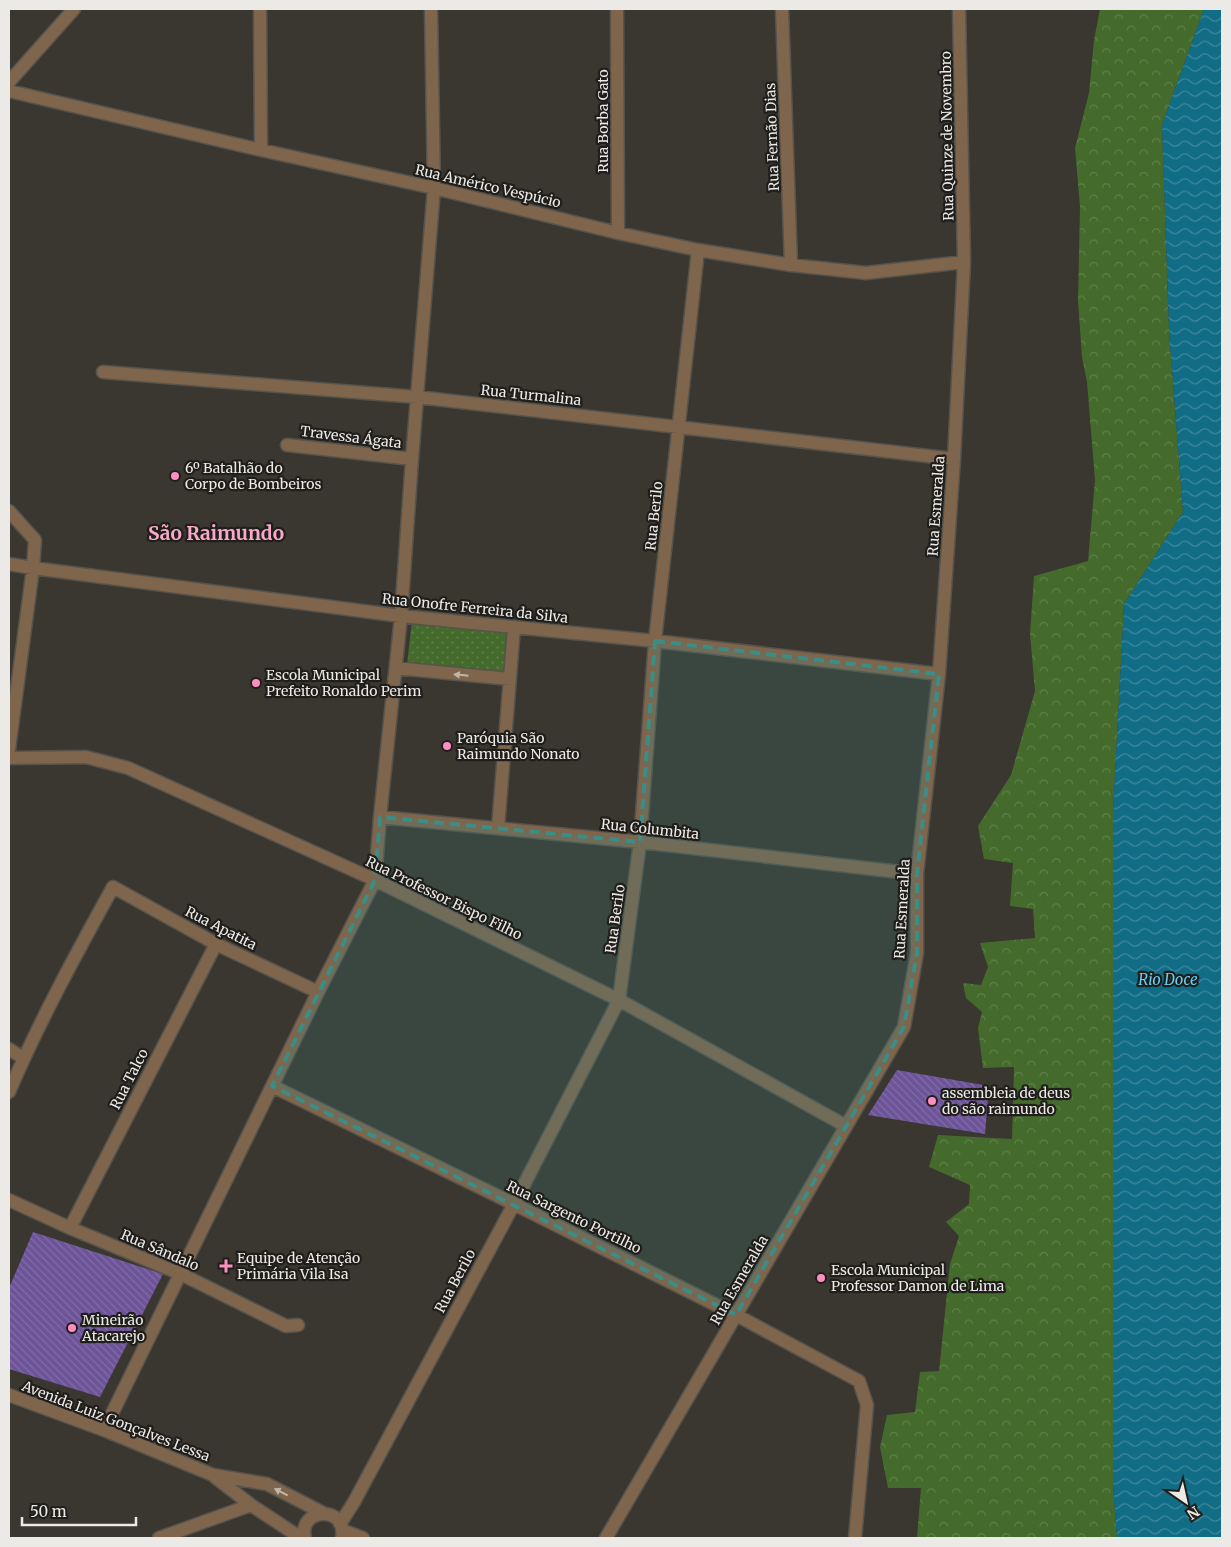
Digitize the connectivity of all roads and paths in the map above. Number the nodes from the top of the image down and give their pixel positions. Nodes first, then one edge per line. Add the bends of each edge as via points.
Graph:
1 (74, 9) edge
2 (260, 9) edge
3 (431, 9) edge
4 (617, 9) edge
5 (782, 9) edge
6 (959, 9) edge
7 (9, 82) edge
8 (9, 91) edge
9 (261, 150) junction
10 (434, 188) junction
11 (618, 232) junction
12 (698, 250) junction
13 (964, 262) junction
14 (791, 265) junction
15 (103, 372) dead end
16 (417, 397) junction
17 (679, 426) junction
18 (287, 445) dead end
19 (412, 459) junction
20 (954, 459) junction
21 (9, 511) edge
22 (9, 564) edge
23 (33, 568) junction
24 (401, 616) junction
25 (514, 627) junction
26 (655, 641) junction
27 (396, 668) junction
28 (939, 674) junction
29 (510, 679) junction
30 (9, 749) edge
31 (9, 758) edge
32 (380, 817) junction
33 (498, 828) junction
34 (640, 842) junction
35 (917, 874) junction
36 (375, 880) junction
37 (216, 944) junction
38 (318, 992) junction
39 (619, 1000) junction
40 (9, 1049) edge
41 (23, 1058) junction
42 (272, 1086) junction
43 (9, 1092) edge
44 (846, 1126) junction
45 (9, 1200) edge
46 (514, 1204) junction
47 (70, 1228) junction
48 (181, 1274) junction
49 (736, 1315) junction
50 (298, 1325) dead end
51 (13, 1399) edge
52 (104, 1430) junction
53 (213, 1475) junction
54 (251, 1505) junction
55 (325, 1514) junction
56 (342, 1531) edge
57 (159, 1538) edge
58 (303, 1538) edge
59 (363, 1538) edge
60 (606, 1538) edge
61 (855, 1538) edge

1 - 7 street
2 - 9 street
3 - 10 street
4 - 11 street, Rua Borba Gato
5 - 14 street, Rua Fernão Dias
6 - 13 street, Rua Quinze de Novembro
8 - 9 street, Rua Américo Vespúcio
9 - 10 street, Rua Américo Vespúcio
10 - 11 street, Rua Américo Vespúcio
10 - 16 street
11 - 12 street, Rua Américo Vespúcio
12 - 14 street, Rua Américo Vespúcio
12 - 17 street, Rua Berilo
13 - 14 street, Rua Américo Vespúcio via 866,273
13 - 20 street, Rua Esmeralda
15 - 16 street, Rua Turmalina
16 - 17 street, Rua Turmalina
16 - 19 street
17 - 20 street, Rua Turmalina
17 - 26 street, Rua Berilo
18 - 19 street, Travessa Ágata
19 - 24 street
20 - 28 street, Rua Esmeralda
21 - 23 street via 34,540
22 - 23 street, Rua Onofre Ferreira da Silva
23 - 24 street, Rua Onofre Ferreira da Silva
23 - 30 street
24 - 25 street, Rua Onofre Ferreira da Silva
24 - 27 street
25 - 26 street, Rua Onofre Ferreira da Silva
25 - 29 street
26 - 28 street, Rua Onofre Ferreira da Silva
26 - 34 street, Rua Berilo
29 -> 27 street
27 - 32 street
28 - 35 street, Rua Esmeralda
29 - 33 street
31 - 36 street, Rua Professor Bispo Filho via 86,756 128,768
32 - 33 street, Rua Columbita
32 - 36 street
33 - 34 street, Rua Columbita
34 - 35 street, Rua Columbita
34 - 39 street, Rua Berilo
35 - 44 street, Rua Esmeralda via 917,953 904,1027
36 - 38 street
36 - 39 street, Rua Professor Bispo Filho
37 - 38 street, Rua Apatita
37 - 41 street, Rua Apatita via 113,887
37 - 47 street, Rua Talco
38 - 42 street
39 - 44 street, Rua Professor Bispo Filho
39 - 46 street, Rua Berilo
40 - 41 street
41 - 43 street
42 - 46 street, Rua Sargento Portilho
42 - 48 street
44 - 49 street, Rua Esmeralda
45 - 47 street, Rua Sândalo
46 - 49 street, Rua Sargento Portilho
46 - 56 street, Rua Berilo via 359,1493
47 - 48 street, Rua Sândalo
48 - 50 street, Rua Sândalo via 286,1326
48 - 52 street
49 - 60 street, Rua Esmeralda
49 - 61 street, Rua Sargento Portilho via 859,1381 867,1405
51 - 52 street, Avenida Luiz Gonçalves Lessa
52 - 53 street, Avenida Luiz Gonçalves Lessa
53 - 54 street, Avenida Luiz Gonçalves Lessa
55 -> 53 street, Avenida Luiz Gonçalves Lessa via 266,1484
54 - 57 street
54 - 58 street, Avenida Luiz Gonçalves Lessa
55 - 56 street, Avenida Luiz Gonçalves Lessa via 337,1519
55 - 58 street via 318,1514 307,1522
56 - 59 street, Avenida Luiz Gonçalves Lessa

